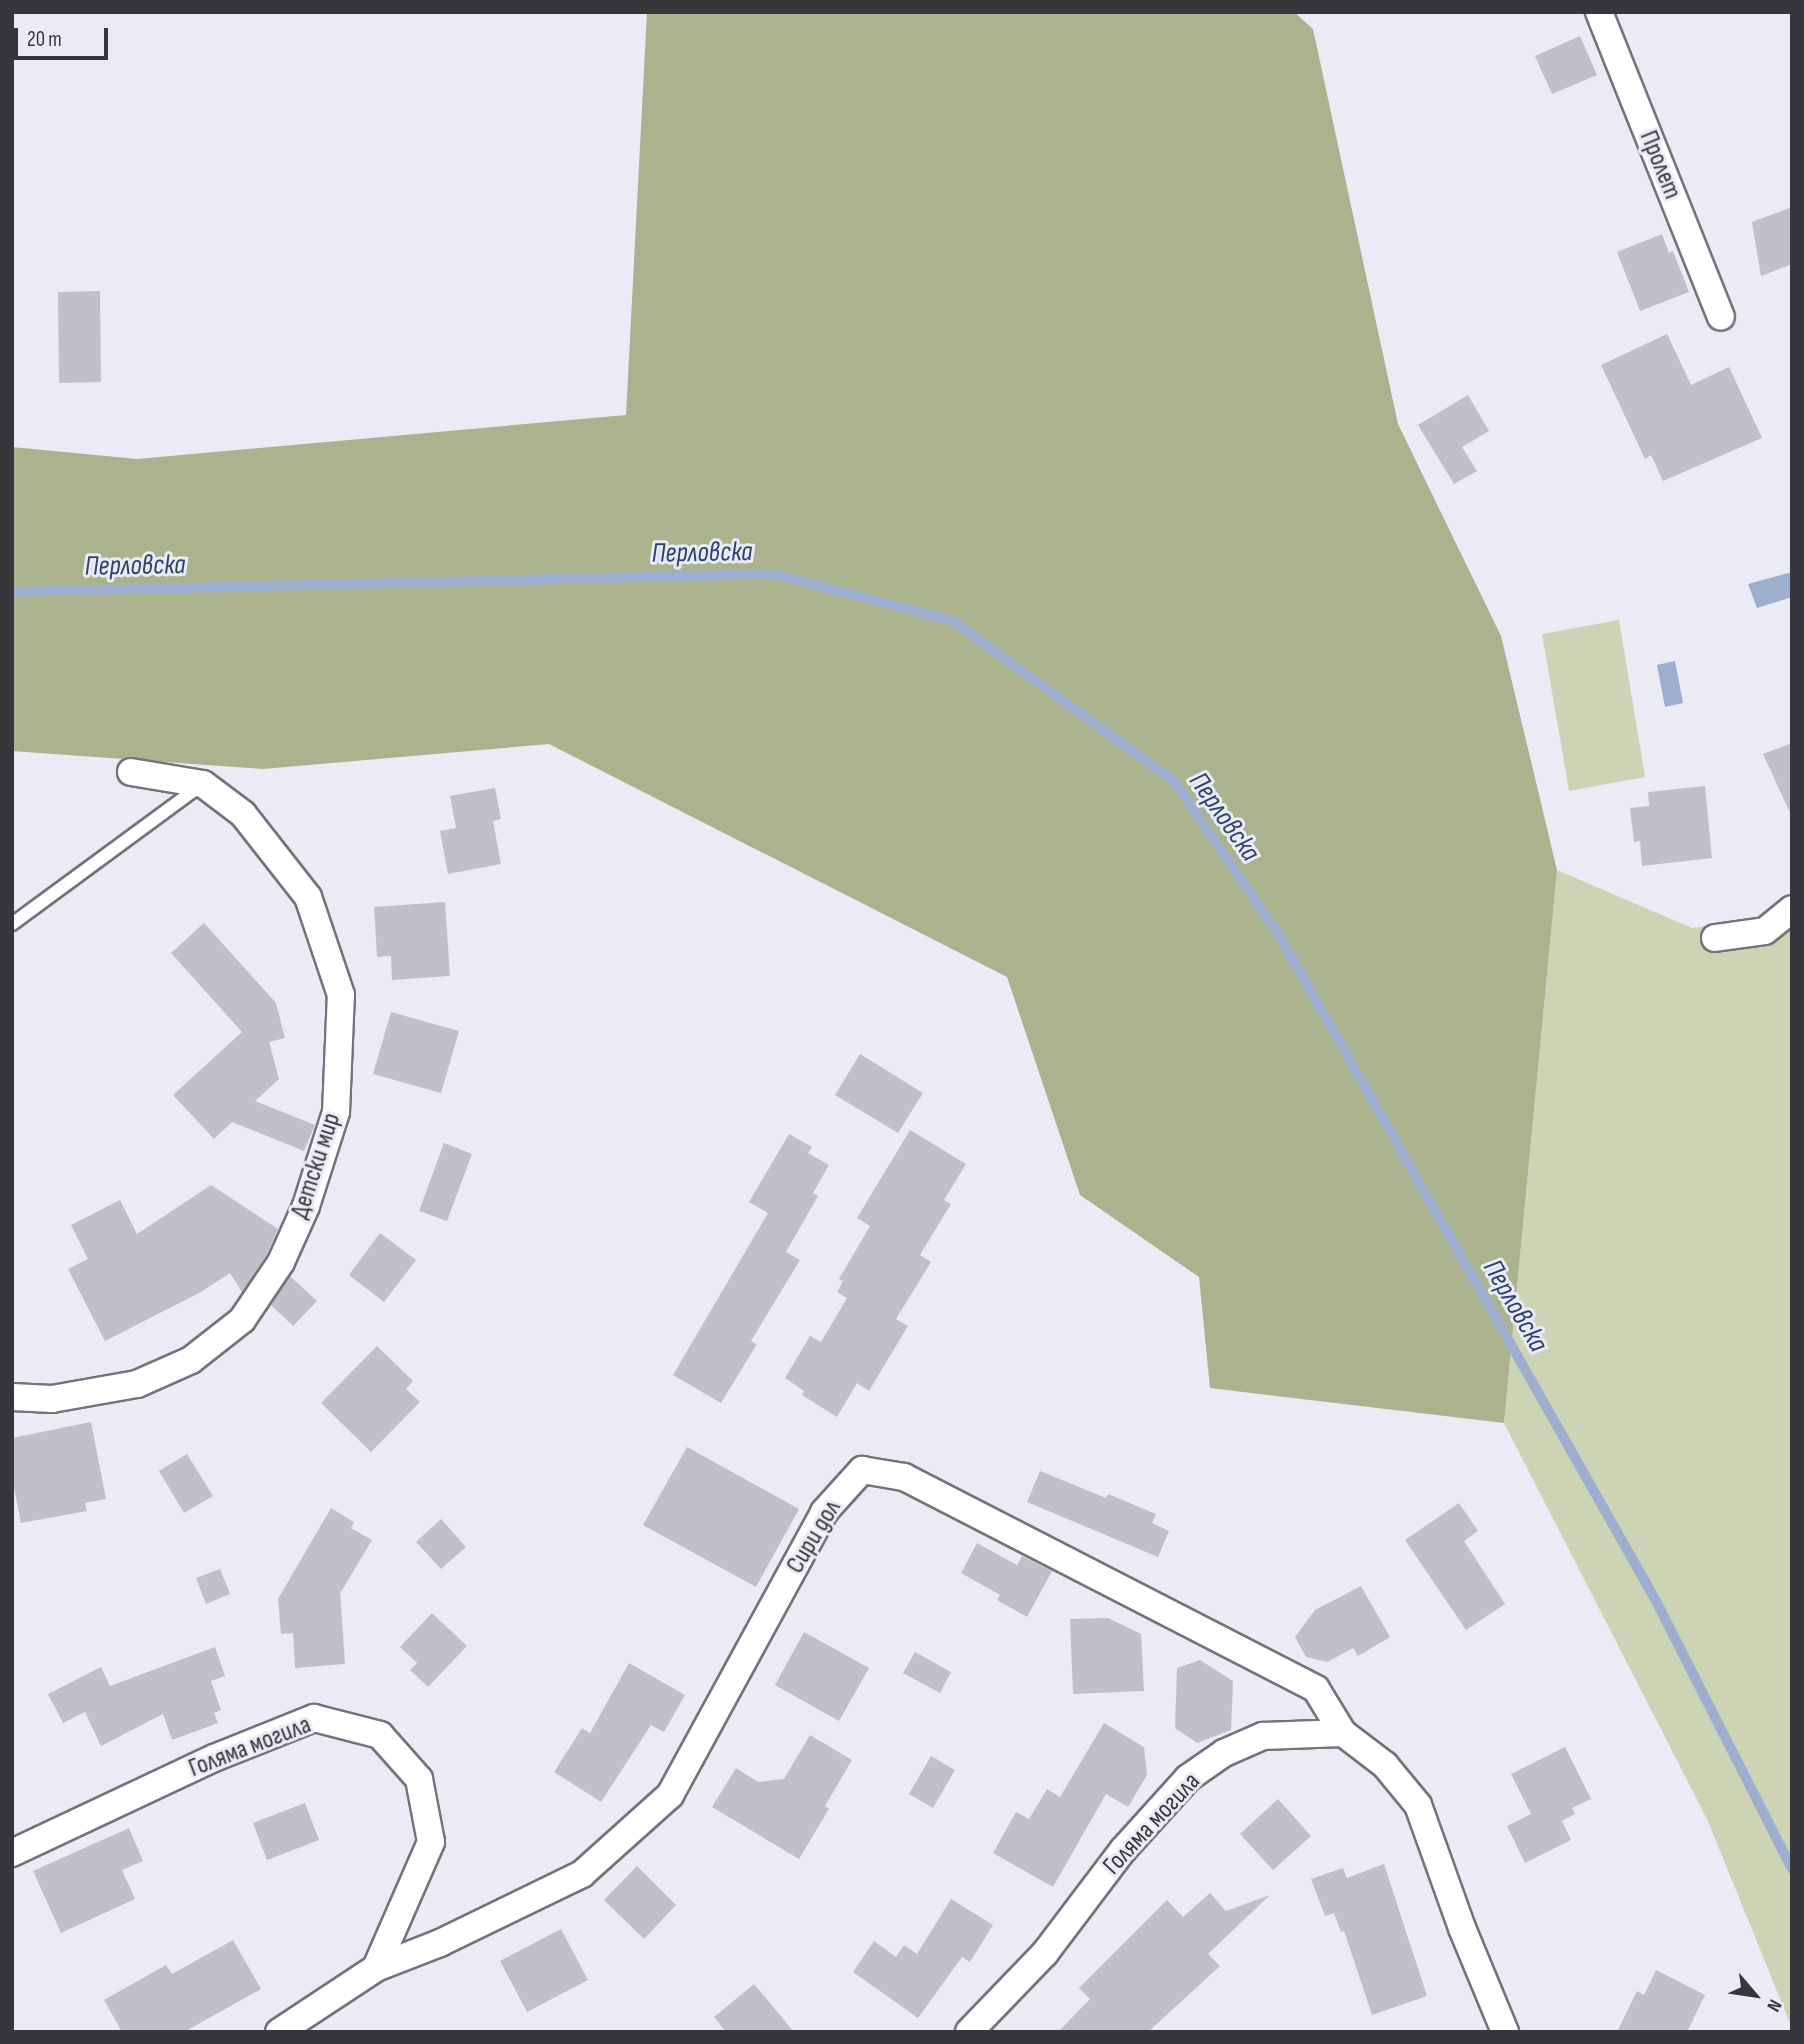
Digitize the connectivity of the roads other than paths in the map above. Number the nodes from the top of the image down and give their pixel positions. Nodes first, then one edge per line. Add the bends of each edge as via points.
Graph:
1 (1599, 12) edge
2 (1721, 317) dead end
3 (131, 772) dead end
4 (203, 784) junction
5 (1791, 911) edge
6 (12, 924) edge
7 (1715, 938) dead end
8 (12, 1396) edge
9 (1343, 1733) junction
10 (12, 1853) edge
11 (376, 1968) junction
12 (279, 2032) edge
13 (969, 2032) edge
14 (1505, 2032) edge

1 - 2 street, Пролет
3 - 4 street, Детски мир
4 - 6 lane
4 - 8 street, Детски мир via 243,814 308,897 341,995 336,1112 306,1206 281,1262 242,1320 191,1360 137,1384 52,1399
5 - 7 street via 1765,931
9 - 11 street, Сири дол via 1316,1689 904,1477 862,1470 824,1511 670,1795 582,1874 440,1943
9 - 13 street, Голяма могила via 1263,1736 1224,1753 1188,1779 1123,1850 1045,1953
9 - 14 street via 1385,1765 1418,1805
10 - 11 street, Голяма могила via 214,1758 314,1718 380,1735 419,1779 431,1842
11 - 12 street

